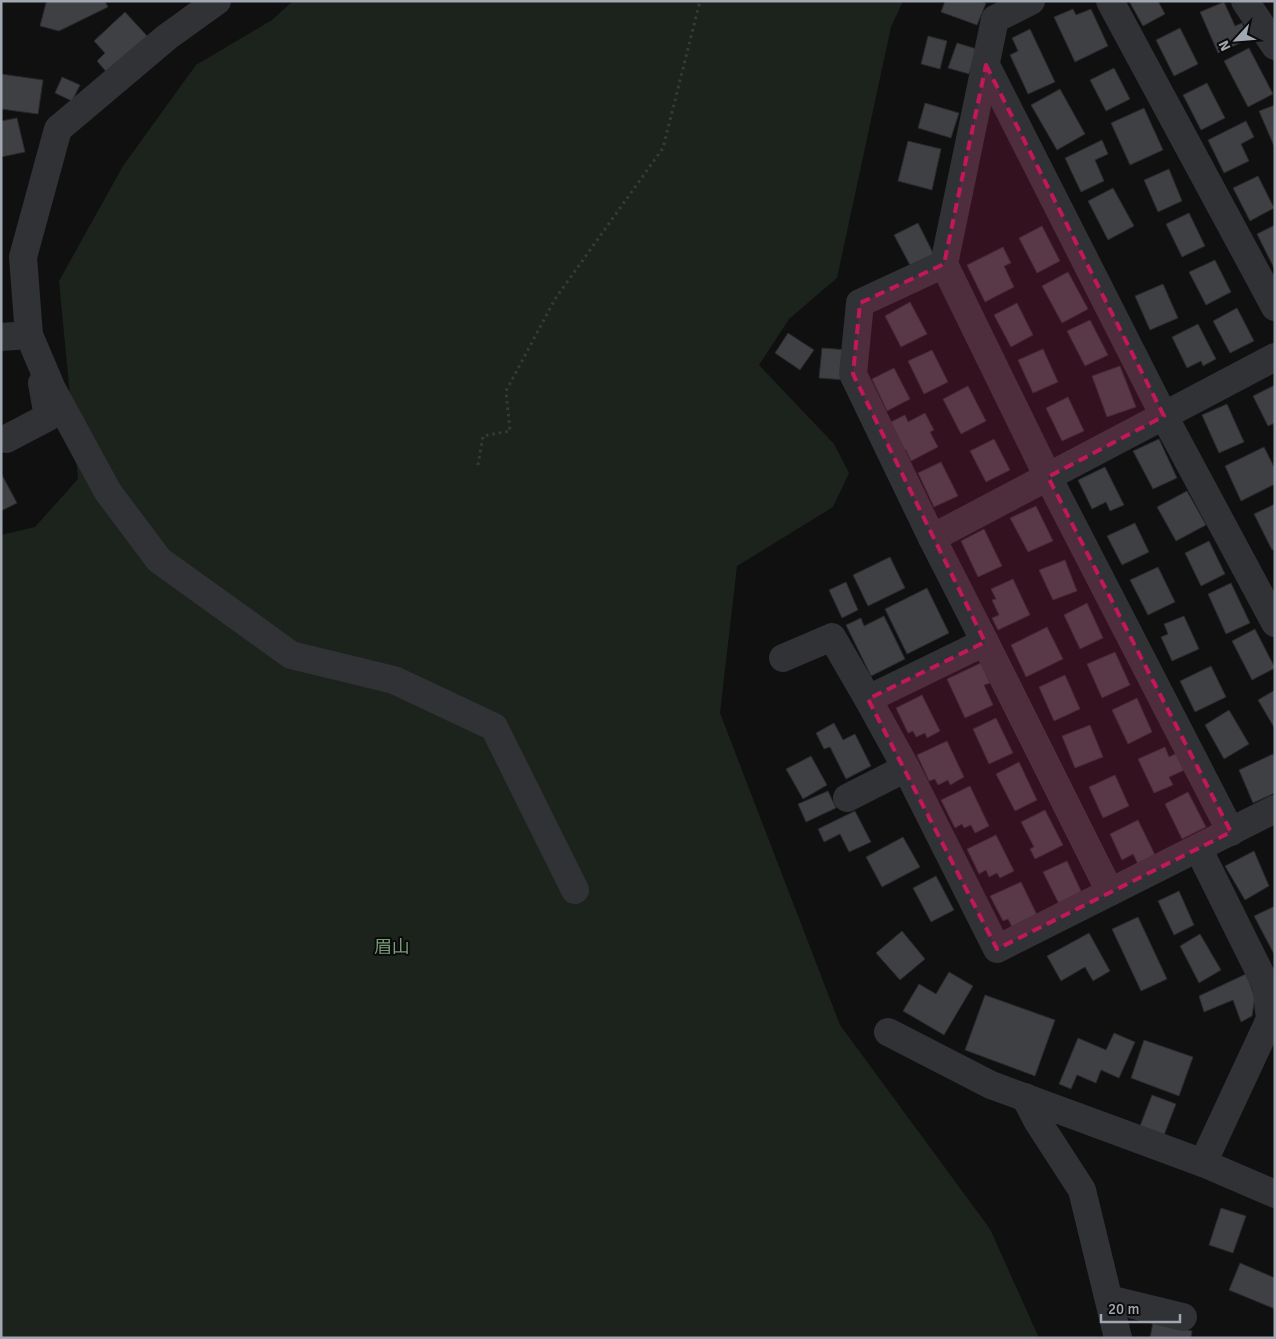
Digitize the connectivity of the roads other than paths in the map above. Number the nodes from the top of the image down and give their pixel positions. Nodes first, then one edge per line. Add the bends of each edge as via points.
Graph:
1 (217, 1) edge
2 (1031, 1) edge
3 (1110, 1) edge
4 (1245, 1) edge
5 (1272, 35) edge
6 (986, 65) junction
7 (944, 264) junction
8 (1275, 307) edge
9 (1, 337) edge
10 (33, 346) junction
11 (1275, 357) edge
12 (1164, 416) junction
13 (6, 439) dead end
14 (1048, 477) junction
15 (932, 538) junction
16 (1275, 623) edge
17 (985, 642) junction
18 (783, 658) dead end
19 (868, 699) junction
20 (906, 768) junction
21 (847, 798) dead end
22 (1275, 810) edge
23 (1231, 832) junction
24 (1198, 848) junction
25 (575, 890) dead end
26 (1110, 892) junction
27 (888, 1032) dead end
28 (1025, 1097) junction
29 (1203, 1163) junction
30 (1275, 1194) edge
31 (1109, 1299) junction
32 (1183, 1318) dead end
33 (1118, 1338) edge

1 - 10 street via 167,37 58,129 24,257
2 - 6 street via 995,18
3 - 8 street
4 - 5 street
6 - 7 street
6 - 12 street
7 - 14 street
7 - 15 street via 860,303 853,374
9 - 10 street
10 - 13 street via 48,417
10 - 25 street via 52,389 108,492 159,560 291,655 394,680 494,727
11 - 12 street
12 - 14 street
12 - 16 street
14 - 15 street
14 - 23 street
15 - 17 street
17 - 19 street
17 - 26 street
18 - 19 street via 832,637
19 - 20 street
20 - 21 street
20 - 26 street via 997,949
22 - 23 street
23 - 24 street
24 - 26 street
24 - 29 street via 1266,984 1270,1019
27 - 28 street via 991,1085
28 - 29 street
28 - 31 street via 1082,1190
29 - 30 street
31 - 32 street
31 - 33 street

